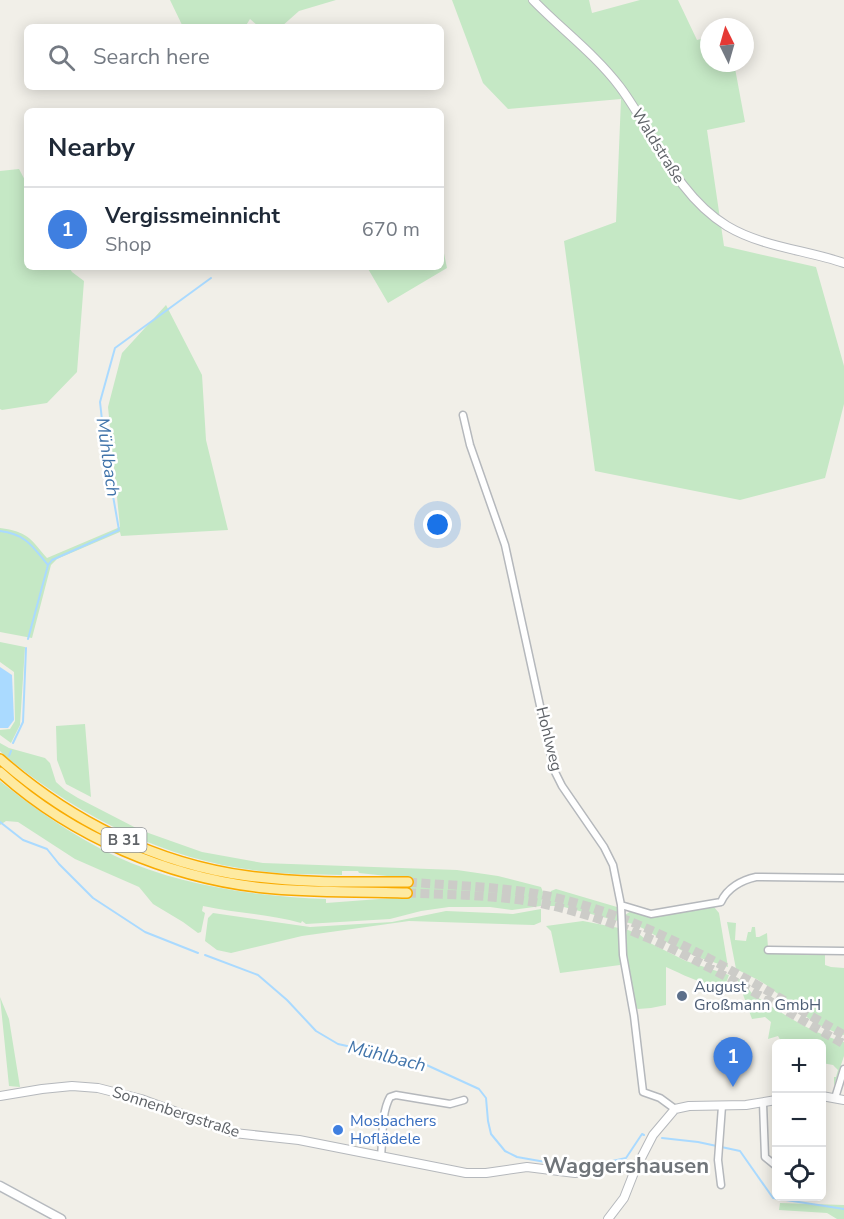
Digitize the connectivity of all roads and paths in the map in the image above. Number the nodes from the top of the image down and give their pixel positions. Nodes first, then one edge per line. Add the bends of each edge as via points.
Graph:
1 (532, 0) edge
2 (844, 263) edge
3 (463, 415) dead end
4 (0, 759) edge
5 (0, 772) edge
6 (844, 878) edge
7 (408, 882) tunnel mouth
8 (407, 893) tunnel mouth
9 (621, 906) junction
10 (768, 950) dead end
11 (844, 951) edge
12 (844, 1069) edge
13 (0, 1096) edge
14 (840, 1099) edge
15 (464, 1100) dead end
16 (772, 1101) edge
17 (763, 1103) junction
18 (723, 1106) junction
19 (675, 1109) junction
20 (381, 1156) junction
21 (772, 1162) edge
22 (635, 1170) junction
23 (721, 1185) dead end
24 (0, 1186) edge
25 (61, 1219) edge
26 (608, 1219) edge

1 - 2 street, Waldstraße via 619,86 671,169 710,214 746,236
3 - 9 street, Hohlweg via 505,545 554,770 609,857
4 - 7 highway, B 31 via 77,815 123,839 176,859 232,874 267,878
5 - 8 highway, B 31 via 90,834 185,873 264,888
6 - 9 street via 745,880 729,890 721,902 662,913
9 - 19 street, Hohlweg via 623,955 643,1092
10 - 11 street
12 - 14 street
13 - 20 street, Sonnenbergstraße via 72,1086 98,1088 141,1099 234,1133 299,1140
15 - 20 street via 450,1104 390,1097
16 - 17 street
17 - 18 street
17 - 21 street via 765,1157
18 - 19 street
18 - 23 street via 718,1160
19 - 22 street via 653,1135
20 - 22 street, Sonnenbergstraße via 477,1174 527,1167 575,1173 617,1166
22 - 26 street via 624,1198
24 - 25 main road

